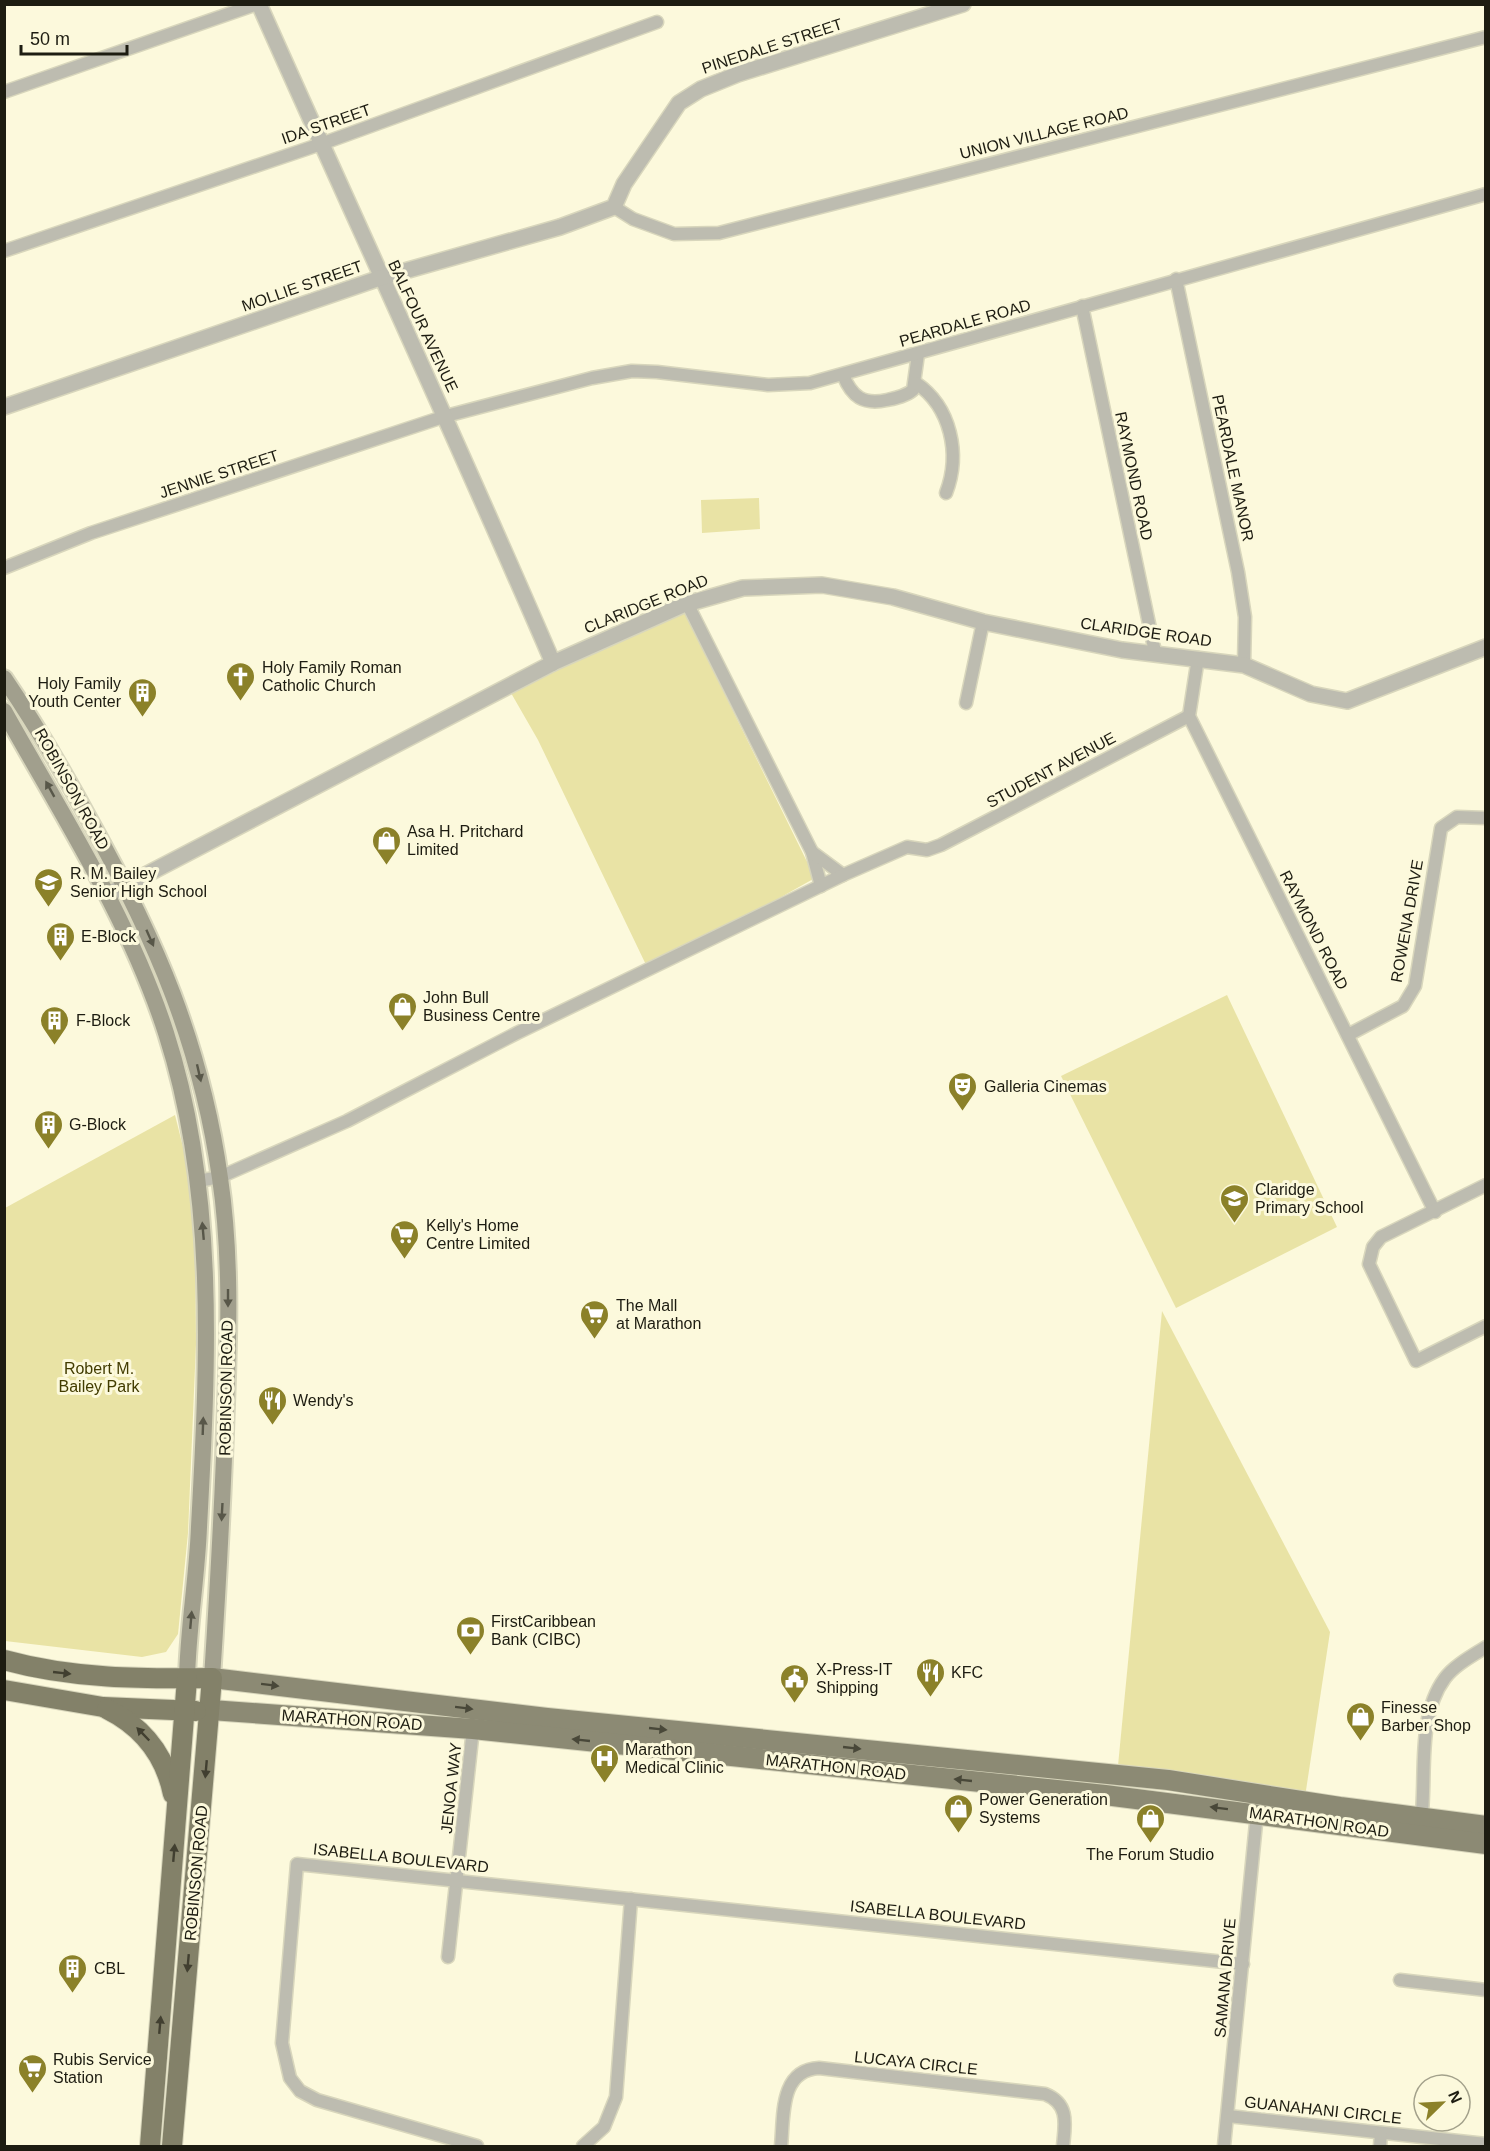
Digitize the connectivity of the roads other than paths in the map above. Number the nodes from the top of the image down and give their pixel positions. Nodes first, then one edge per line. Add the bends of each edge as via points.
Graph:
1 (258, 4) edge
2 (963, 4) edge
3 (657, 22) dead end
4 (1485, 37) edge
5 (4, 92) edge
6 (321, 144) junction
7 (1485, 194) edge
8 (614, 207) junction
9 (4, 251) edge
10 (380, 278) junction
11 (1176, 279) junction
12 (1082, 306) junction
13 (918, 354) junction
14 (843, 375) junction
15 (916, 383) junction
16 (4, 406) edge
17 (446, 416) junction
18 (946, 493) dead end
19 (4, 568) edge
20 (687, 603) junction
21 (983, 622) junction
22 (1485, 647) edge
23 (1155, 652) junction
24 (1198, 658) junction
25 (553, 663) junction
26 (1244, 665) junction
27 (4, 678) edge
28 (966, 704) dead end
29 (4, 711) edge
30 (1188, 716) junction
31 (1485, 818) edge
32 (812, 852) junction
33 (843, 875) junction
34 (126, 885) junction
35 (821, 886) junction
36 (107, 895) junction
37 (1348, 1035) junction
38 (220, 1177) junction
39 (198, 1181) junction
40 (1485, 1185) edge
41 (1435, 1212) junction
42 (1485, 1326) edge
43 (1485, 1647) edge
44 (4, 1660) edge
45 (212, 1678) junction
46 (187, 1679) junction
47 (4, 1690) edge
48 (103, 1707) junction
49 (211, 1710) junction
50 (185, 1711) junction
51 (473, 1729) junction
52 (1257, 1813) junction
53 (176, 1826) junction
54 (1485, 1826) edge
55 (1421, 1828) junction
56 (1485, 1844) edge
57 (458, 1881) junction
58 (631, 1899) junction
59 (448, 1957) dead end
60 (1243, 1964) junction
61 (1400, 1980) dead end
62 (1485, 1990) edge
63 (1228, 2116) junction
64 (1381, 2133) junction
65 (1485, 2144) edge
66 (150, 2146) edge
67 (172, 2146) edge
68 (477, 2146) edge
69 (583, 2146) edge
70 (781, 2146) edge
71 (1063, 2146) edge
72 (1224, 2146) edge
73 (1380, 2146) edge

1 - 5 street
1 - 6 street, BALFOUR AVENUE
2 - 8 street, PINEDALE STREET via 701,89 679,103 624,184
3 - 6 street, IDA STREET
4 - 8 street, UNION VILLAGE ROAD via 719,233 674,234 633,219
6 - 9 street, IDA STREET
6 - 10 street, BALFOUR AVENUE
7 - 11 street, PEARDALE ROAD
8 - 10 street, MOLLIE STREET via 560,227
10 - 16 street, MOLLIE STREET
10 - 17 street, BALFOUR AVENUE
11 - 12 street, PEARDALE ROAD
11 - 26 street, PEARDALE MANOR via 1238,572 1245,617
12 - 13 street, PEARDALE ROAD
12 - 23 street, RAYMOND ROAD
13 - 14 street, PEARDALE ROAD
13 - 15 street
14 - 15 street via 850,391 868,403 909,394
14 - 17 street, PEARDALE ROAD via 790,386 632,371
15 - 18 street via 930,392 951,434 951,479
17 - 19 street, JENNIE STREET via 91,533
17 - 25 street, BALFOUR AVENUE
20 - 21 street, CLARIDGE ROAD via 743,588 822,585 893,597
20 - 25 street, CLARIDGE ROAD
20 - 32 street
21 - 23 street, CLARIDGE ROAD via 1122,650
21 - 28 street
22 - 26 street, CLARIDGE ROAD via 1347,701 1311,694
23 - 24 street, CLARIDGE ROAD
24 - 26 street, CLARIDGE ROAD
24 - 30 street
25 - 34 street, CLARIDGE ROAD
27 - 34 main road, ROBINSON ROAD via 49,746
36 -> 29 main road, ROBINSON ROAD
30 - 33 street, STUDENT AVENUE via 941,845 927,850 907,848
30 - 37 street, RAYMOND ROAD
31 - 37 street, ROWENA DRIVE via 1457,817 1441,828 1415,986 1403,1005
32 - 33 street
32 - 35 street
33 - 35 street
34 - 36 street, CLARIDGE ROAD
34 -> 38 main road, ROBINSON ROAD via 190,1037
35 - 38 street via 517,1033 347,1121
36 - 39 main road, ROBINSON ROAD via 167,1034
37 - 41 street, RAYMOND ROAD
38 - 39 street
38 -> 45 main road, ROBINSON ROAD via 226,1229 228,1349
46 -> 39 main road, ROBINSON ROAD via 199,1529 206,1347 204,1235
40 - 41 street
41 - 42 street via 1381,1237 1373,1247 1369,1264 1416,1361
43 - 55 street via 1446,1676 1434,1701 1425,1753
44 -> 46 highway, MARATHON ROAD via 44,1671 130,1679
45 - 46 highway, MARATHON ROAD
45 - 49 highway, ROBINSON ROAD
45 -> 55 main road, MARATHON ROAD via 547,1718 1168,1779
46 - 50 highway, ROBINSON ROAD
47 - 48 highway
48 - 50 highway, MARATHON ROAD
53 -> 48 highway via 168,1774 153,1746 129,1722
49 - 50 highway, MARATHON ROAD
49 - 51 main road, MARATHON ROAD
49 -> 67 highway, ROBINSON ROAD
50 - 53 highway, ROBINSON ROAD
52 -> 51 main road, MARATHON ROAD
51 - 57 street, JENOA WAY
52 - 55 main road, MARATHON ROAD
52 - 60 street, SAMANA DRIVE
66 -> 53 highway, ROBINSON ROAD
54 - 55 main road, MARATHON ROAD
55 - 56 main road, MARATHON ROAD
57 - 58 street, ISABELLA BOULEVARD
57 - 59 street, JENOA WAY
57 - 68 street, ISABELLA BOULEVARD via 297,1864 282,2043 290,2078 307,2096
58 - 60 street, ISABELLA BOULEVARD
58 - 69 street via 616,2097 604,2127
60 - 63 street, SAMANA DRIVE
61 - 62 street
63 - 64 street, GUANAHANI CIRCLE
63 - 72 street, SAMANA DRIVE
64 - 65 street, GUANAHANI CIRCLE
64 - 73 street
70 - 71 street, LUCAYA CIRCLE via 791,2082 802,2071 819,2068 1045,2094 1063,2109

